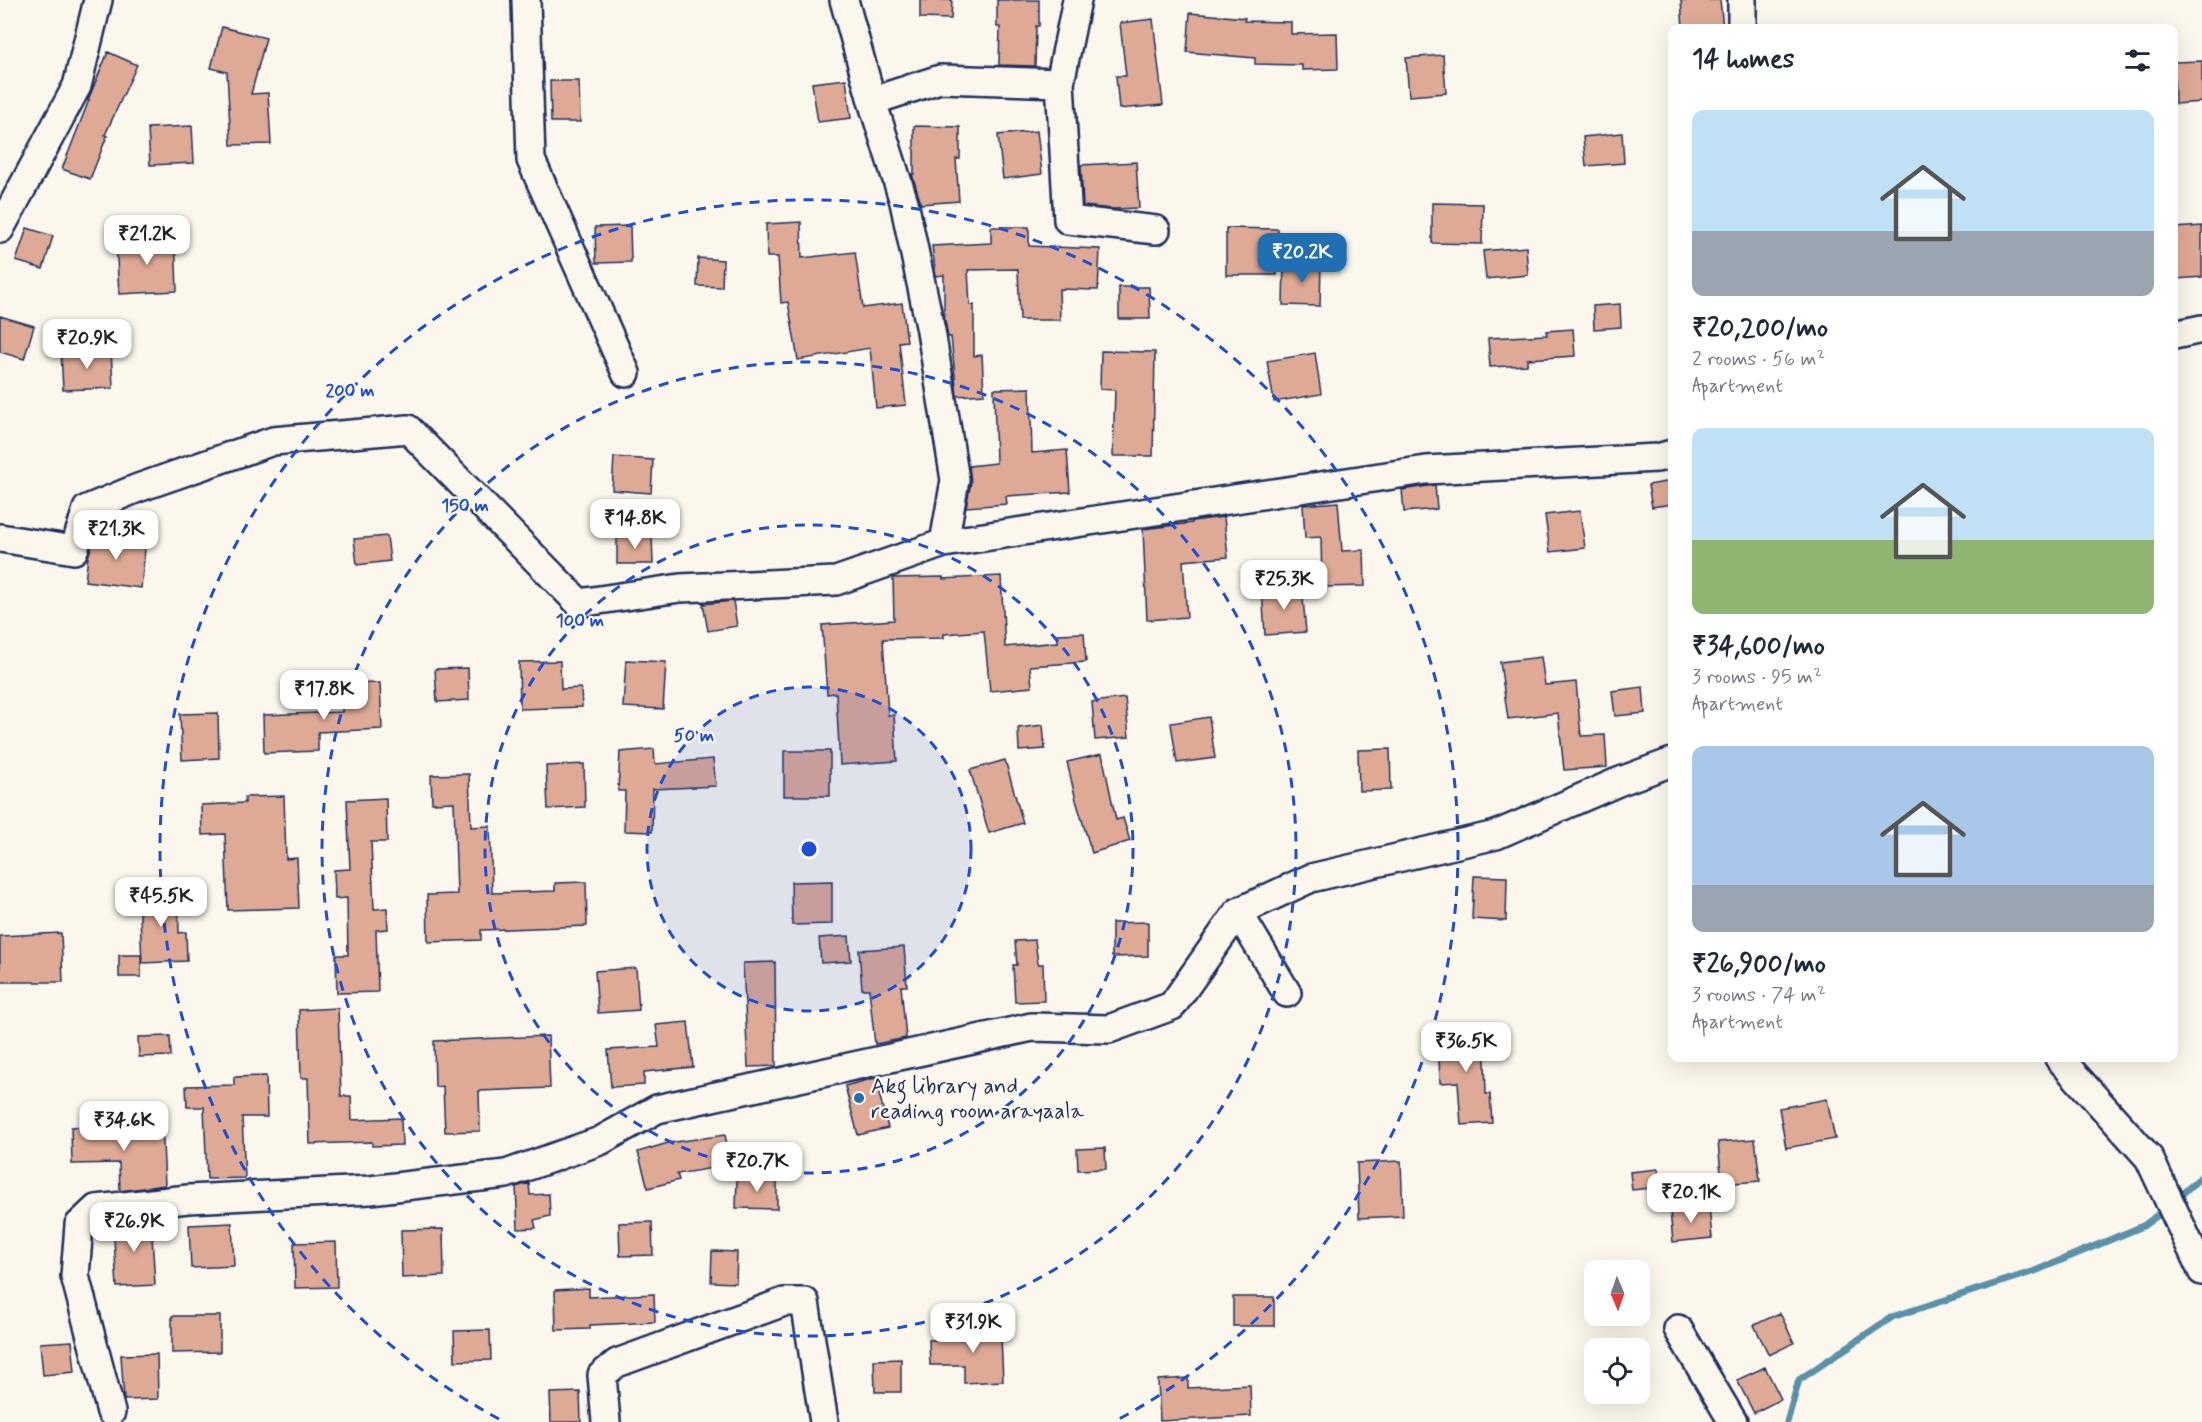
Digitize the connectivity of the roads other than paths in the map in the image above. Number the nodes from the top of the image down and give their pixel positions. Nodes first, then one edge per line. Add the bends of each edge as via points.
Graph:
1 (98, 0) edge
2 (526, 0) edge
3 (843, 0) edge
4 (1077, 0) edge
5 (1742, 0) edge
6 (1742, 24) edge
7 (1060, 83) junction
8 (872, 101) junction
9 (0, 229) edge
10 (1156, 230) dead end
11 (2202, 330) edge
12 (2178, 334) edge
13 (626, 373) dead end
14 (1668, 455) edge
15 (0, 538) edge
16 (944, 543) junction
17 (1668, 763) edge
18 (1238, 912) junction
19 (1287, 993) dead end
20 (2063, 1062) edge
21 (2202, 1271) edge
22 (1678, 1329) dead end
23 (111, 1413) dead end
24 (606, 1422) edge
25 (824, 1422) edge
26 (1732, 1422) edge

1 - 9 street via 77,86
2 - 13 street via 531,160
3 - 8 street
4 - 7 street
5 - 6 street
7 - 8 street via 940,79
7 - 10 street via 1068,220
8 - 16 street via 904,202 931,331 955,480
11 - 12 street
14 - 16 street via 1426,470
15 - 16 street via 75,550 87,509 138,488 273,441 408,429 579,603 680,588 836,581
17 - 18 street via 1496,835 1311,878
18 - 19 street
18 - 23 street via 1172,1006 1109,1029 1032,1027 657,1109 600,1141 506,1174 370,1191 188,1199 96,1209 79,1225 75,1276
20 - 21 street via 2149,1158
22 - 26 street
24 - 25 street via 602,1375 617,1363 784,1302 805,1302

